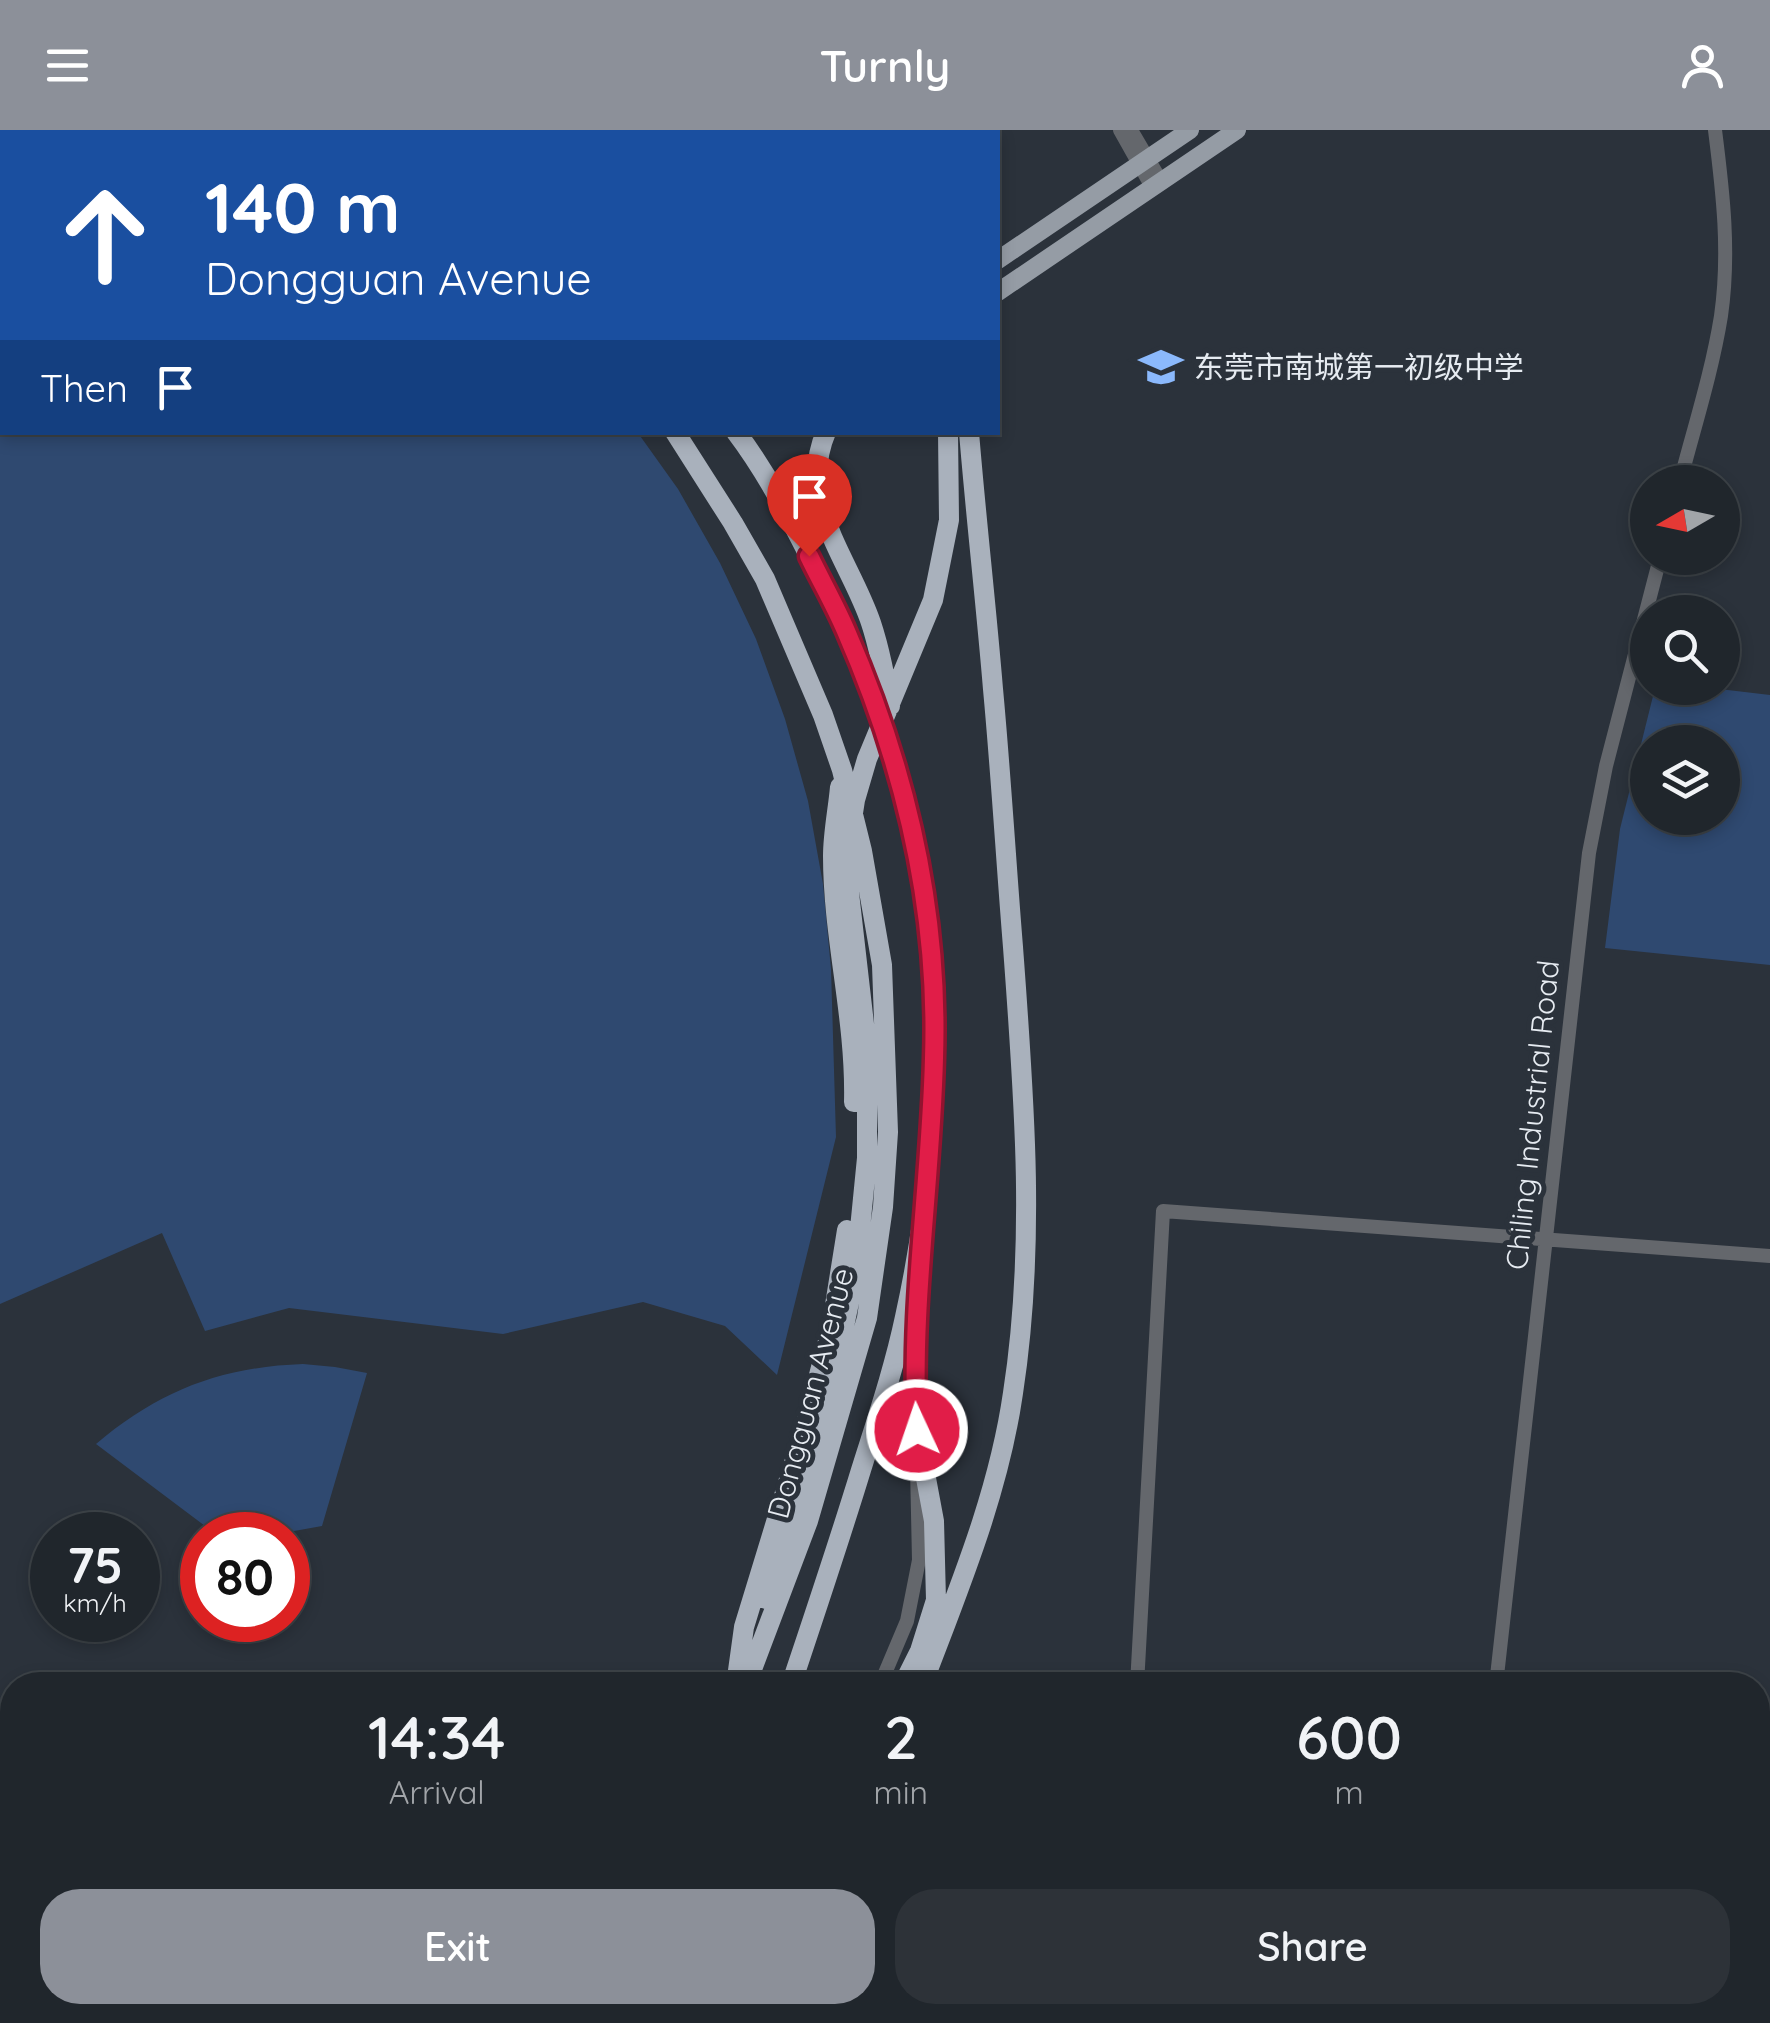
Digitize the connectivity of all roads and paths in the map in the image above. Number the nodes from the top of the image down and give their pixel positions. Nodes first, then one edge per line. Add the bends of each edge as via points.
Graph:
1 (1120, 130) edge
2 (1131, 130) edge
3 (1190, 130) edge
4 (1236, 130) edge
5 (1716, 130) edge
6 (1143, 162) junction
7 (1157, 184) junction
8 (1000, 259) edge
9 (1000, 291) edge
10 (677, 435) edge
11 (738, 435) edge
12 (825, 435) edge
13 (948, 435) edge
14 (969, 435) edge
15 (1684, 465) edge
16 (1656, 575) edge
17 (842, 770) junction
18 (899, 778) junction
19 (924, 1214) junction
20 (1546, 1238) junction
21 (1770, 1256) edge
22 (917, 1430) junction
23 (962, 1583) junction
24 (920, 1651) junction
25 (742, 1672) edge
26 (745, 1672) edge
27 (746, 1672) edge
28 (795, 1672) edge
29 (885, 1672) edge
30 (910, 1672) edge
31 (927, 1672) edge
32 (1138, 1672) edge
33 (1497, 1672) edge

1 - 6 street
2 - 6 street
3 - 6 main road
4 - 7 main road
5 - 15 street via 1724,290
6 - 7 street
6 - 8 main road
7 - 9 main road
10 - 17 highway, Dongguan Avenue via 765,579
11 - 18 highway via 846,630
12 - 18 highway via 818,499 871,620
13 - 26 highway via 949,520 934,600 867,759 848,846 867,1050 856,1269 834,1374
14 - 23 highway via 1020,1033 1028,1211 1013,1394
16 - 20 street, Chiling Industrial Road via 1594,824
17 - 25 highway via 833,855 854,1092 848,1227 824,1360 744,1626
17 - 27 highway, Dongguan Avenue via 882,964 888,1132 883,1207 849,1385 808,1521
18 - 19 highway via 933,964
19 - 22 highway
19 - 28 highway via 886,1394
20 - 21 street
20 - 32 street via 1164,1211
20 - 33 street, Chiling Industrial Road
22 - 24 highway via 936,1566 936,1600
22 - 29 street via 919,1560 907,1621
23 - 24 highway
23 - 31 highway
24 - 30 highway

